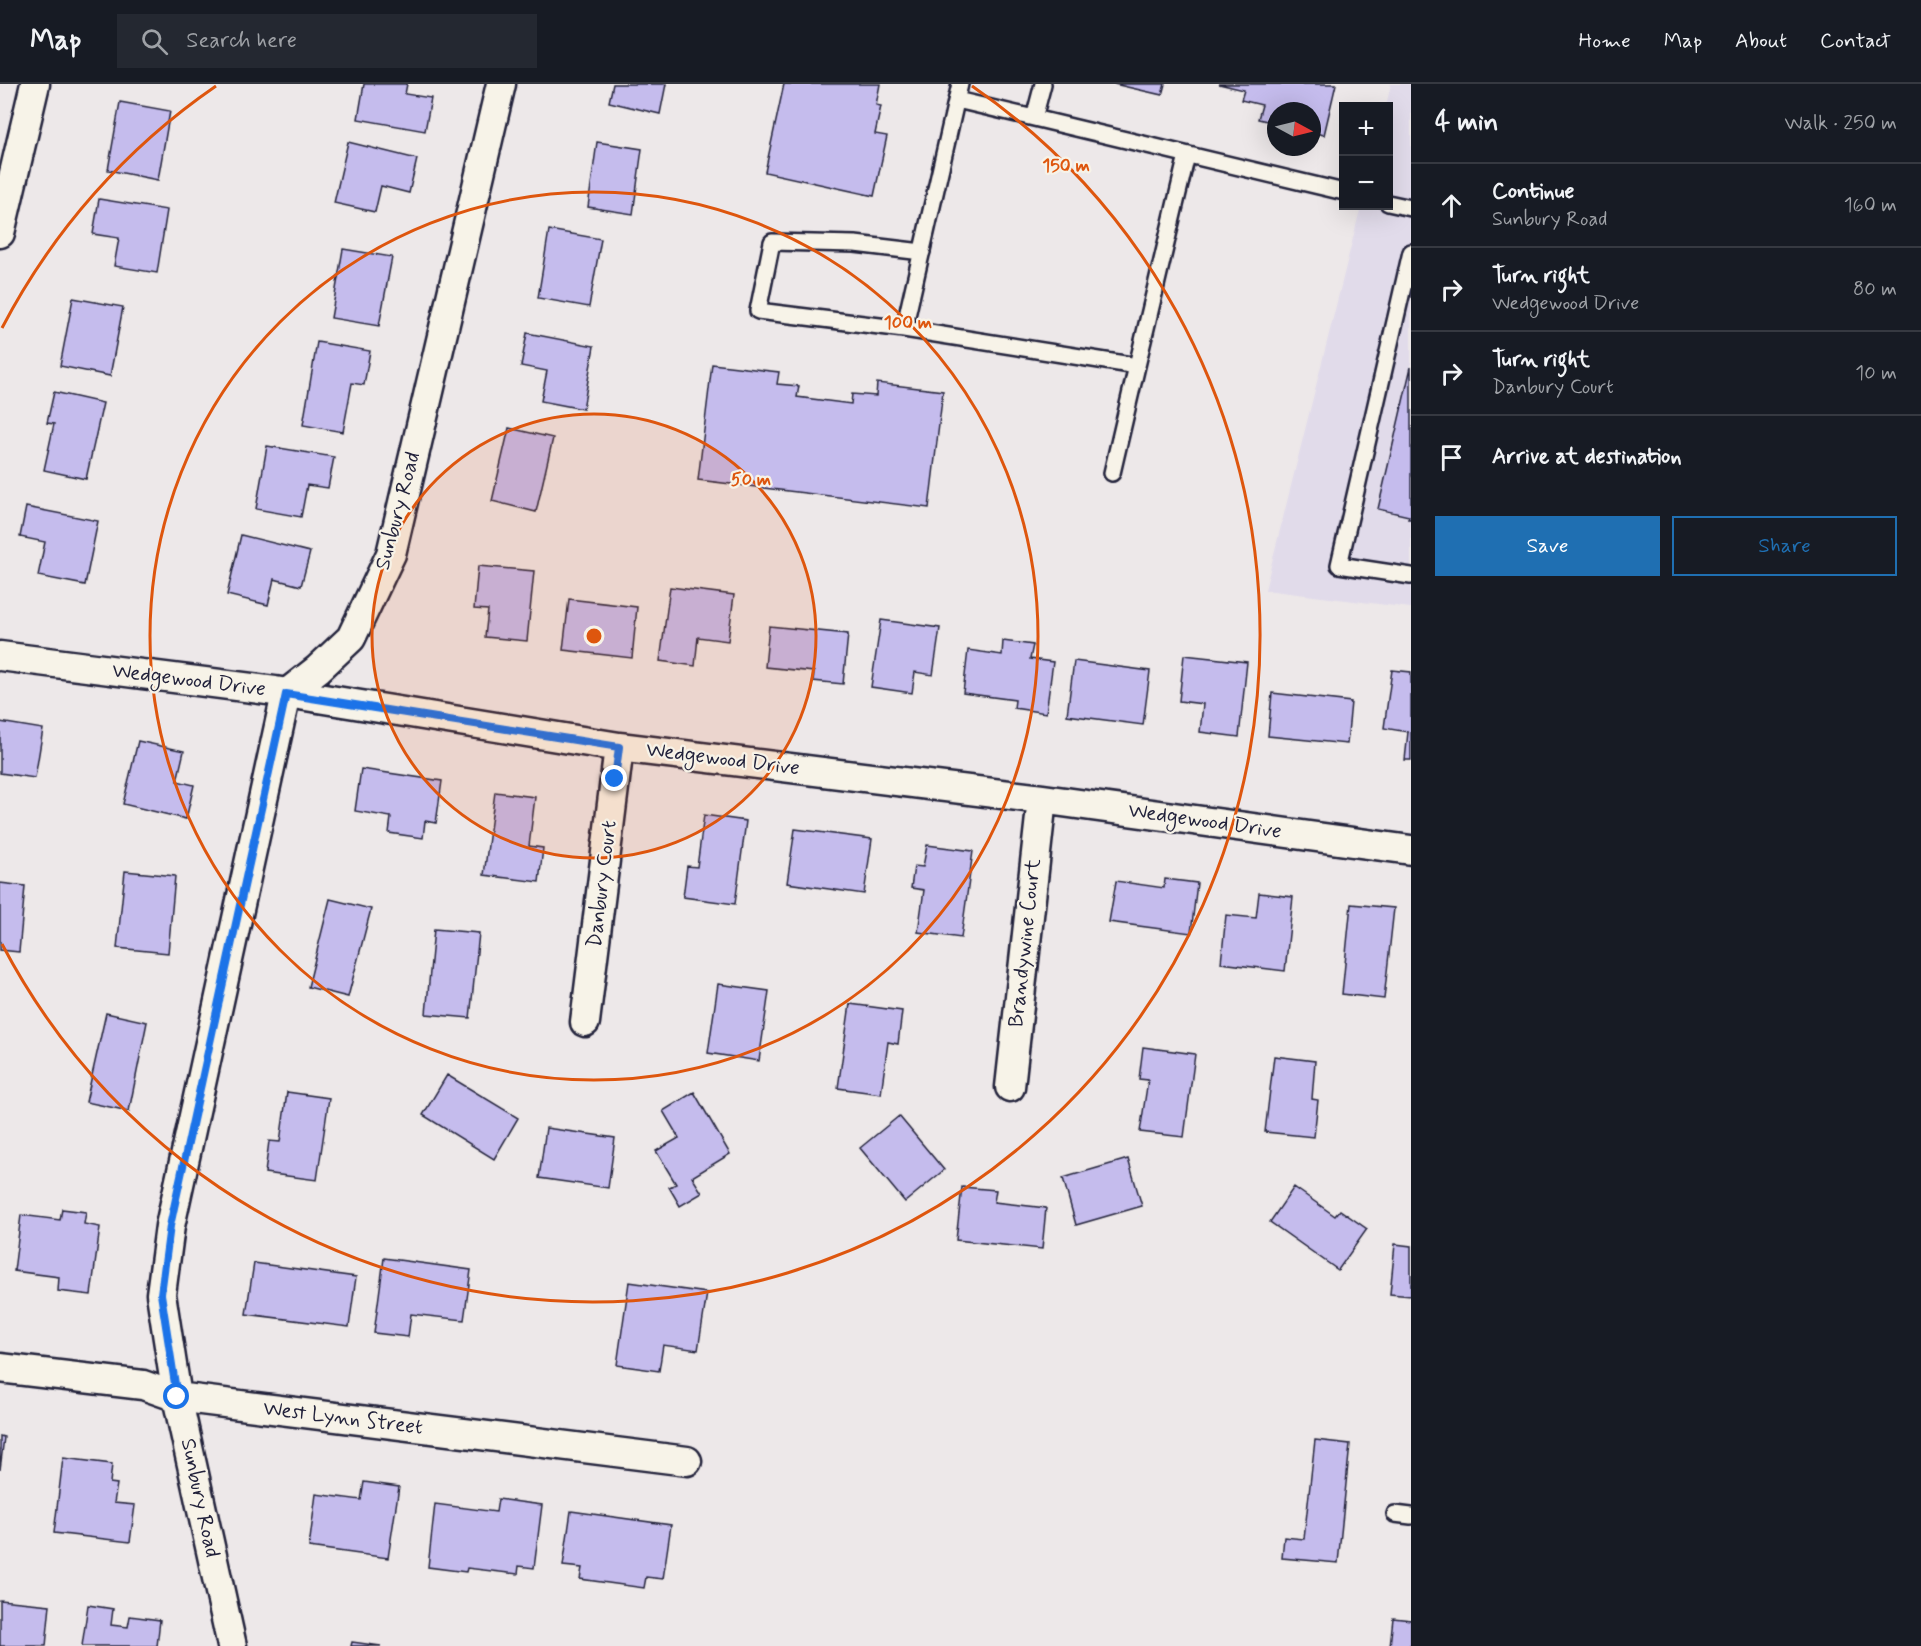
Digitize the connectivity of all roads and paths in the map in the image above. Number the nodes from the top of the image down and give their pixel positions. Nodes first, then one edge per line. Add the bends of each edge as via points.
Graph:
1 (35, 84) edge
2 (501, 84) edge
3 (960, 84) edge
4 (1042, 84) edge
5 (957, 100) junction
6 (1034, 118) junction
7 (1187, 155) junction
8 (1339, 191) edge
9 (1393, 204) edge
10 (1411, 208) edge
11 (0, 233) edge
12 (922, 252) junction
13 (1411, 252) edge
14 (904, 329) junction
15 (1137, 366) junction
16 (1112, 472) dead end
17 (1411, 576) edge
18 (0, 656) edge
19 (286, 694) junction
20 (619, 747) junction
21 (1042, 799) junction
22 (1411, 850) edge
23 (585, 1022) dead end
24 (1010, 1087) dead end
25 (0, 1368) edge
26 (177, 1397) junction
27 (687, 1461) dead end
28 (232, 1646) edge

1 - 11 street
2 - 19 street, Sunbury Road via 391,554 351,638
3 - 5 lane
4 - 6 lane
5 - 6 lane
5 - 12 lane
6 - 7 lane
7 - 8 lane
7 - 15 lane
9 - 10 lane
12 - 14 lane
12 - 14 lane via 855,244 772,242 758,311
13 - 17 lane via 1339,565
14 - 15 lane
15 - 16 lane
18 - 19 street, Wedgewood Drive
19 - 20 street, Wedgewood Drive
19 - 26 street, Sunbury Road via 170,1226 161,1294
20 - 21 street, Wedgewood Drive
20 - 23 street, Danbury Court
21 - 22 street, Wedgewood Drive
21 - 24 street, Brandywine Court
25 - 26 street, West Lynn Street via 143,1384
26 - 27 street, West Lynn Street
26 - 28 street, Sunbury Road

